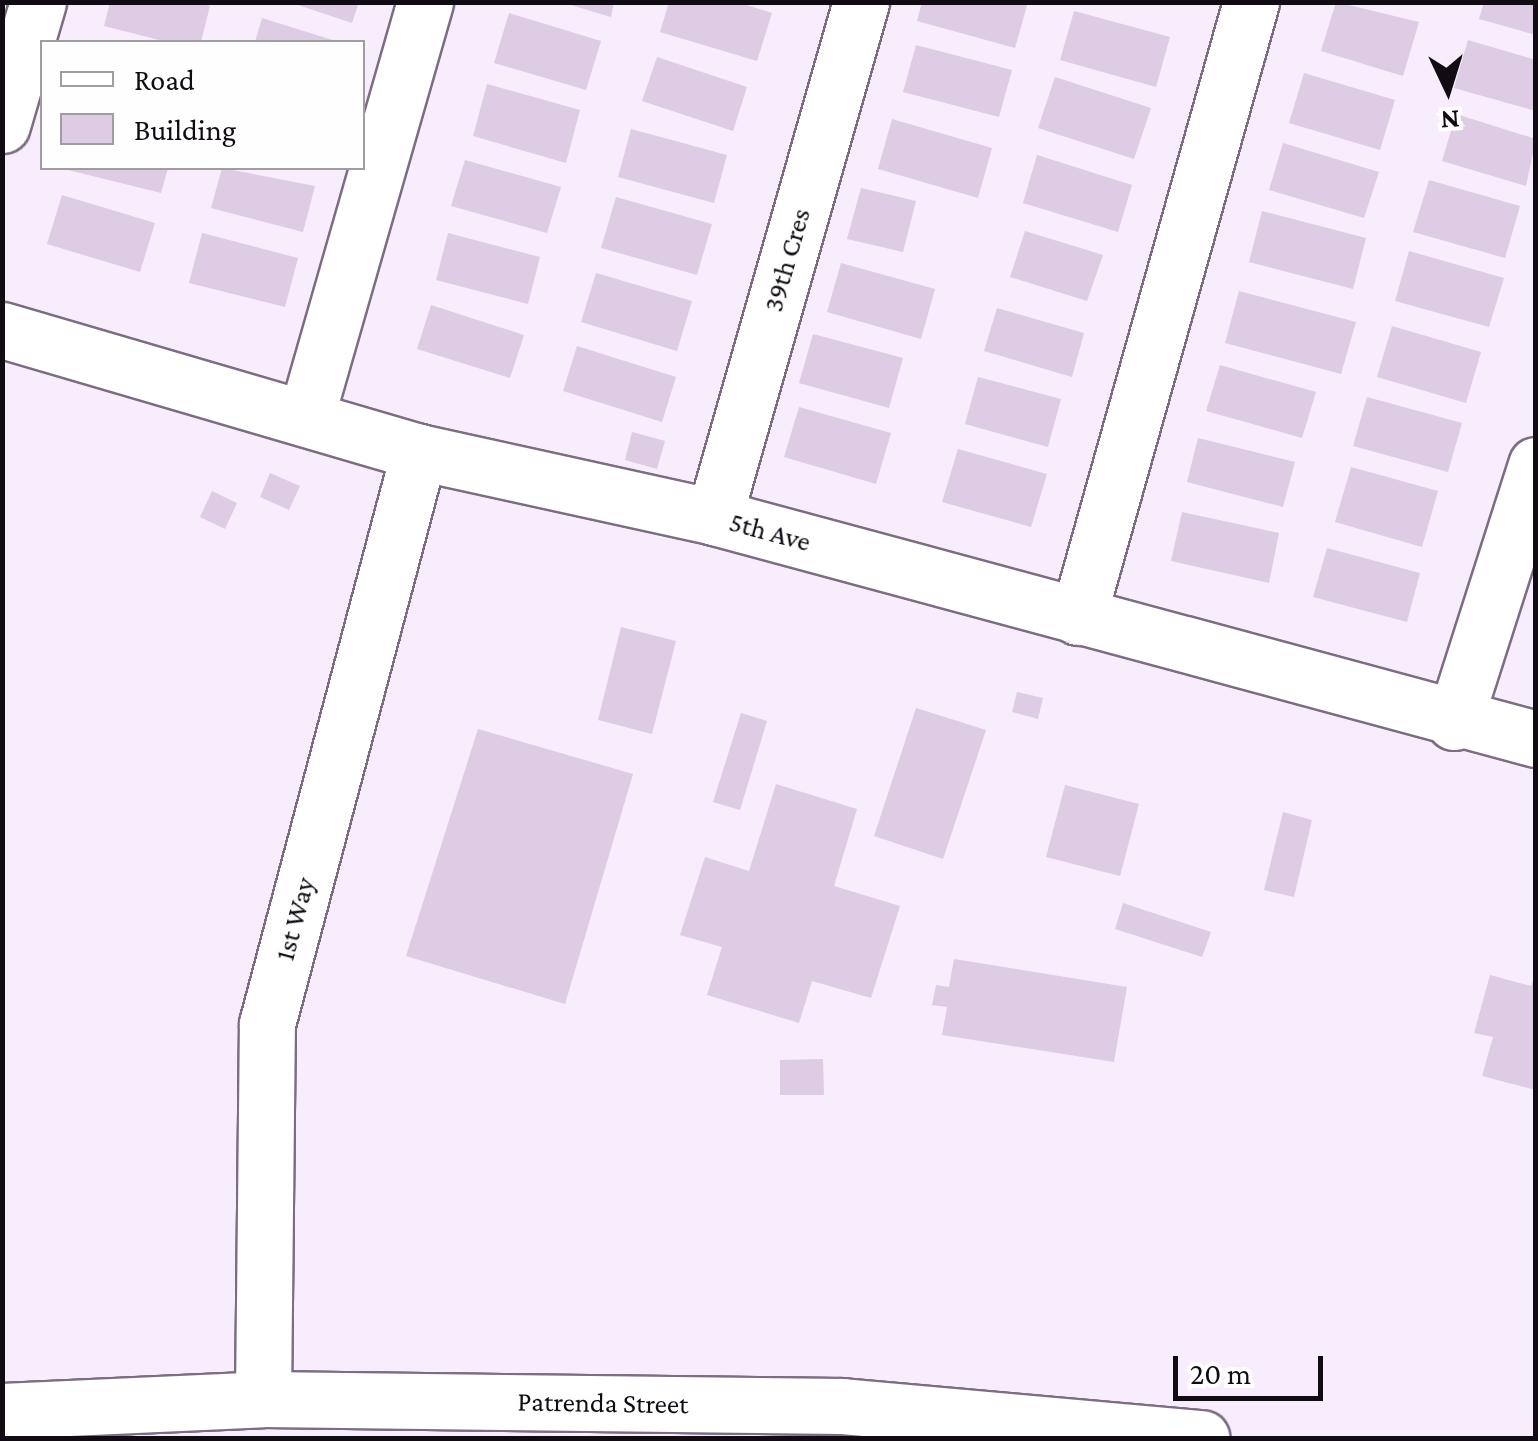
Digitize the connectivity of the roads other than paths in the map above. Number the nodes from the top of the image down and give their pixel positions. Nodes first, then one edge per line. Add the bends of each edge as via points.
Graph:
1 (38, 2) edge
2 (425, 2) edge
3 (860, 2) edge
4 (1251, 2) edge
5 (2, 126) edge
6 (2, 330) edge
7 (306, 417) junction
8 (419, 452) junction
9 (1536, 465) edge
10 (714, 517) junction
11 (1078, 617) junction
12 (1454, 722) junction
13 (1536, 740) edge
14 (263, 1398) junction
15 (2, 1411) edge
16 (159, 1420) edge
17 (1202, 1438) edge

1 - 5 street
2 - 7 street
3 - 10 street, 39th Cres
4 - 11 street
6 - 7 street, 5th Ave
7 - 8 street, 5th Ave
8 - 10 street, 5th Ave
8 - 14 street, 1st Way via 267,1024
9 - 12 street
10 - 11 street, 5th Ave
11 - 12 street, 5th Ave
12 - 13 street, 5th Ave
14 - 16 street, Patrenda Street
14 - 17 street, Patrenda Street via 842,1406
15 - 16 street, Patrenda Street

